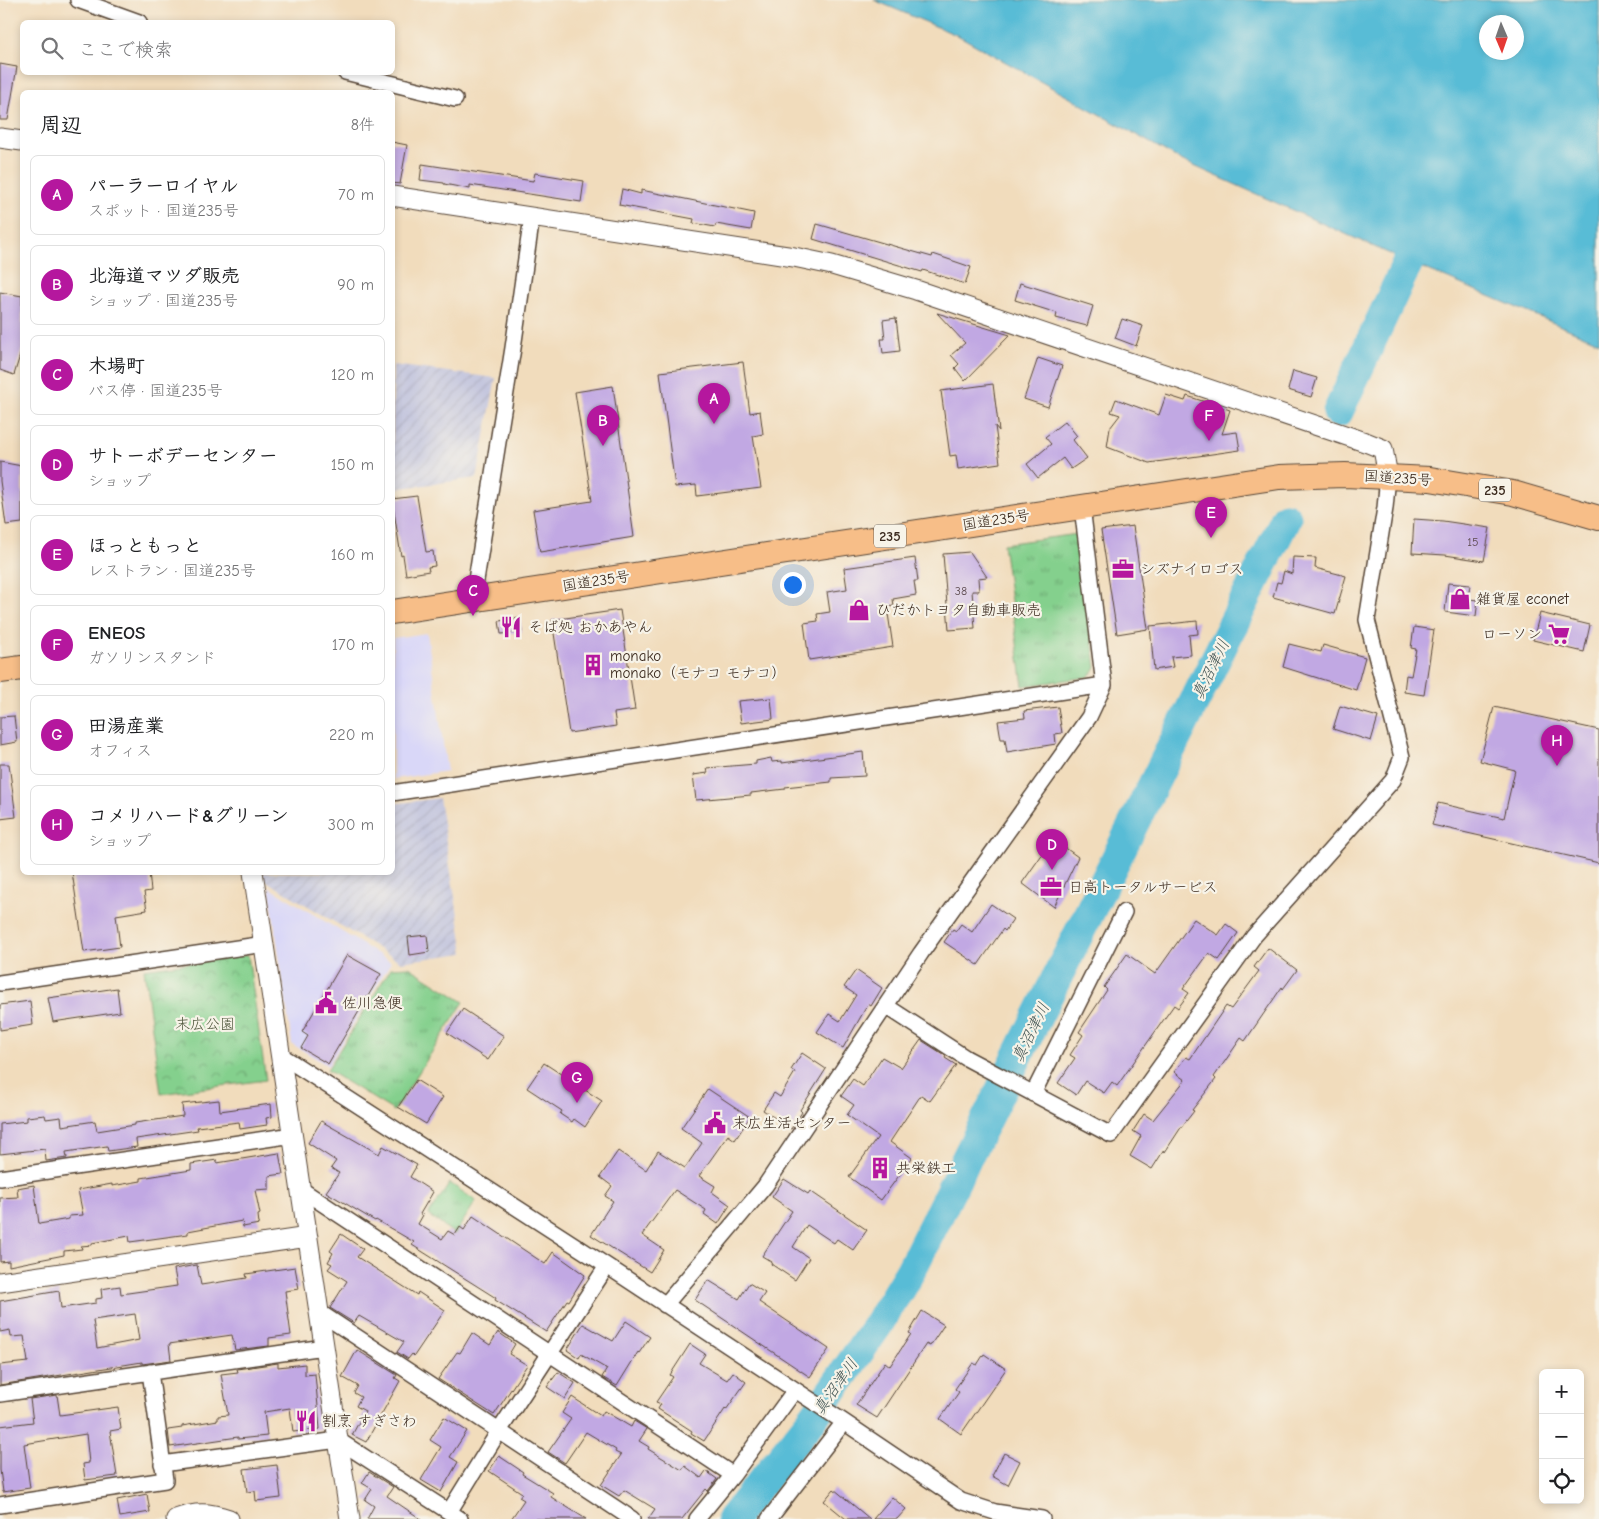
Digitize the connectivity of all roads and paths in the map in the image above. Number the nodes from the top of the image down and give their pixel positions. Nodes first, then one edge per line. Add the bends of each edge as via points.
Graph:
1 (78, 0) edge
2 (133, 20) edge
3 (357, 75) edge
4 (455, 99) dead end
5 (0, 138) edge
6 (20, 141) edge
7 (395, 196) edge
8 (532, 217) junction
9 (1388, 476) junction
10 (1082, 507) junction
11 (1599, 518) edge
12 (473, 599) junction
13 (395, 612) edge
14 (20, 668) edge
15 (0, 671) edge
16 (1104, 685) junction
17 (395, 793) edge
18 (253, 875) edge
19 (1124, 912) dead end
20 (264, 944) junction
21 (0, 983) edge
22 (886, 1006) junction
23 (282, 1056) junction
24 (1027, 1091) junction
25 (293, 1135) junction
26 (0, 1178) edge
27 (302, 1190) junction
28 (308, 1237) junction
29 (607, 1266) junction
30 (0, 1282) edge
31 (665, 1304) junction
32 (319, 1312) junction
33 (324, 1348) junction
34 (550, 1354) junction
35 (150, 1372) junction
36 (0, 1394) edge
37 (801, 1394) junction
38 (844, 1422) junction
39 (499, 1431) junction
40 (338, 1440) junction
41 (162, 1464) junction
42 (733, 1475) junction
43 (0, 1505) edge
44 (454, 1515) edge
45 (176, 1519) edge
46 (229, 1519) edge
47 (350, 1519) edge
48 (632, 1519) edge
49 (697, 1519) edge
50 (769, 1519) edge
51 (1042, 1519) edge

1 - 2 street
3 - 4 street
5 - 6 street
7 - 8 street
8 - 9 street via 794,257 916,290 1382,448
8 - 12 street
9 - 10 highway, 国道235号 / 235 via 1278,478
9 - 11 highway, 国道235号 / 235 via 1430,479 1513,493
9 - 24 street via 1367,620 1402,757 1394,780 1254,936 1111,1135
10 - 12 highway, 国道235号 / 235
10 - 16 street
12 - 13 highway, 国道235号 / 235
14 - 15 highway
16 - 17 street
16 - 22 street via 1090,717
18 - 20 street
19 - 24 street
20 - 21 street
20 - 23 street
22 - 24 street via 966,1058
22 - 31 street via 765,1186
23 - 25 street
23 - 29 street
25 - 26 street
25 - 27 street
27 - 28 street
27 - 34 street
28 - 30 street
28 - 32 street
29 - 31 street
29 - 34 street
31 - 37 street
32 - 33 street
32 - 39 street
33 - 35 street
33 - 40 street
34 - 39 street
34 - 42 street
35 - 36 street
35 - 41 street
37 - 38 street
37 - 42 street
38 - 50 street
38 - 51 street via 961,1501 994,1512
39 - 44 street
39 - 48 street
40 - 41 street
40 - 44 street
40 - 47 street
41 - 43 street via 164,1480
42 - 49 street
45 - 46 street via 191,1513

